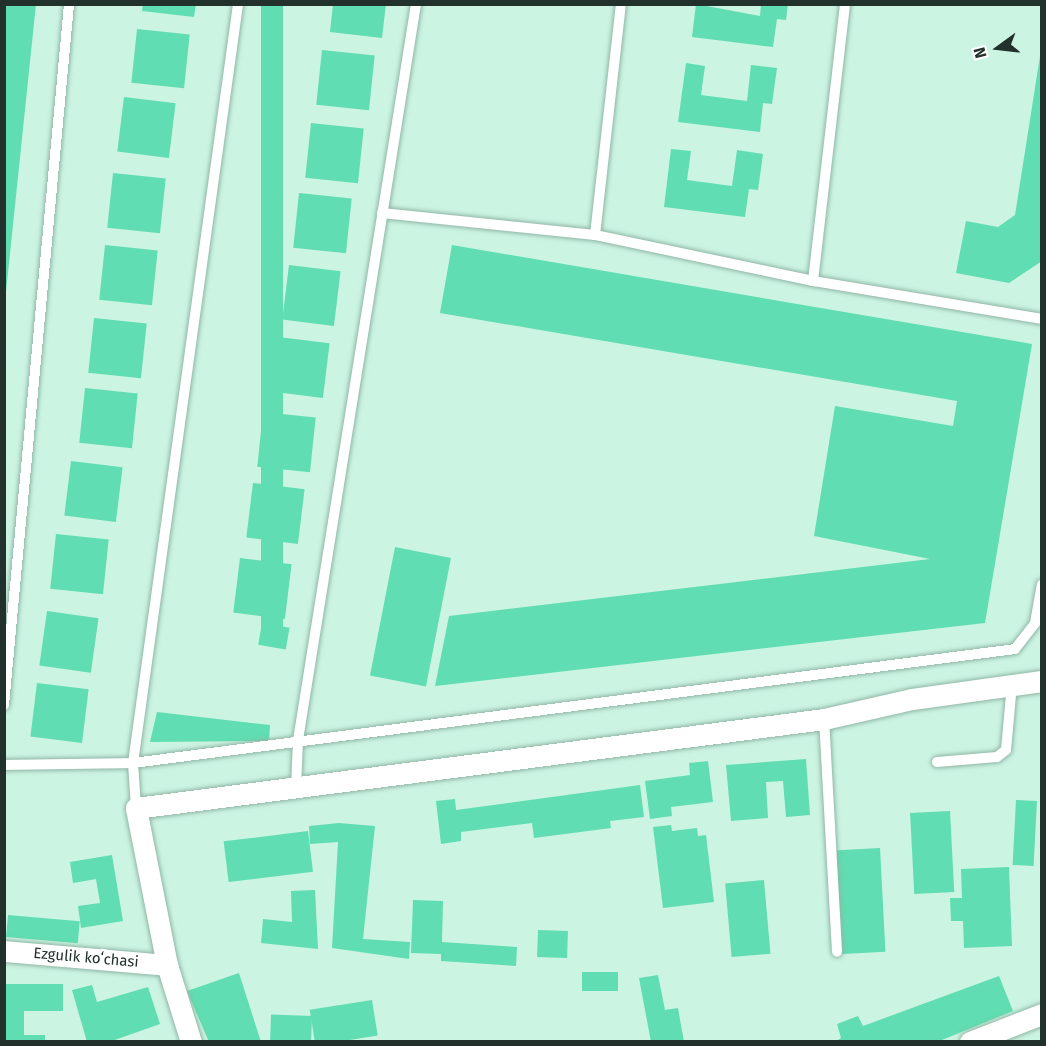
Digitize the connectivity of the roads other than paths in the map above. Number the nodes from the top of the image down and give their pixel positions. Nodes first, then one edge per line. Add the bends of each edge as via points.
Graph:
1 (69, 4) edge
2 (238, 4) edge
3 (416, 4) edge
4 (621, 4) edge
5 (845, 4) edge
6 (382, 213) junction
7 (595, 235) junction
8 (813, 280) junction
9 (1041, 319) edge
10 (1041, 585) edge
11 (1041, 681) edge
12 (1012, 683) junction
13 (4, 705) edge
14 (824, 719) junction
15 (298, 740) junction
16 (937, 762) dead end
17 (133, 763) junction
18 (4, 765) edge
19 (296, 788) junction
20 (136, 808) junction
21 (4, 951) edge
22 (837, 952) dead end
23 (167, 965) junction
24 (1041, 1014) edge
25 (191, 1041) edge
26 (970, 1041) edge

1 - 13 lane
2 - 17 lane
3 - 6 lane
4 - 7 lane
5 - 8 lane
6 - 7 lane
6 - 15 lane
7 - 8 lane
8 - 9 lane
10 - 15 lane via 1035,624 1015,649
11 - 12 street
12 - 14 street
12 - 16 lane via 1006,750 997,757
14 - 19 street
14 - 22 lane
15 - 17 lane
15 - 19 lane
17 - 18 lane
17 - 20 lane
19 - 20 street
20 - 23 street
21 - 23 street, Ezgulik koʻchasi
23 - 25 street
24 - 26 street

